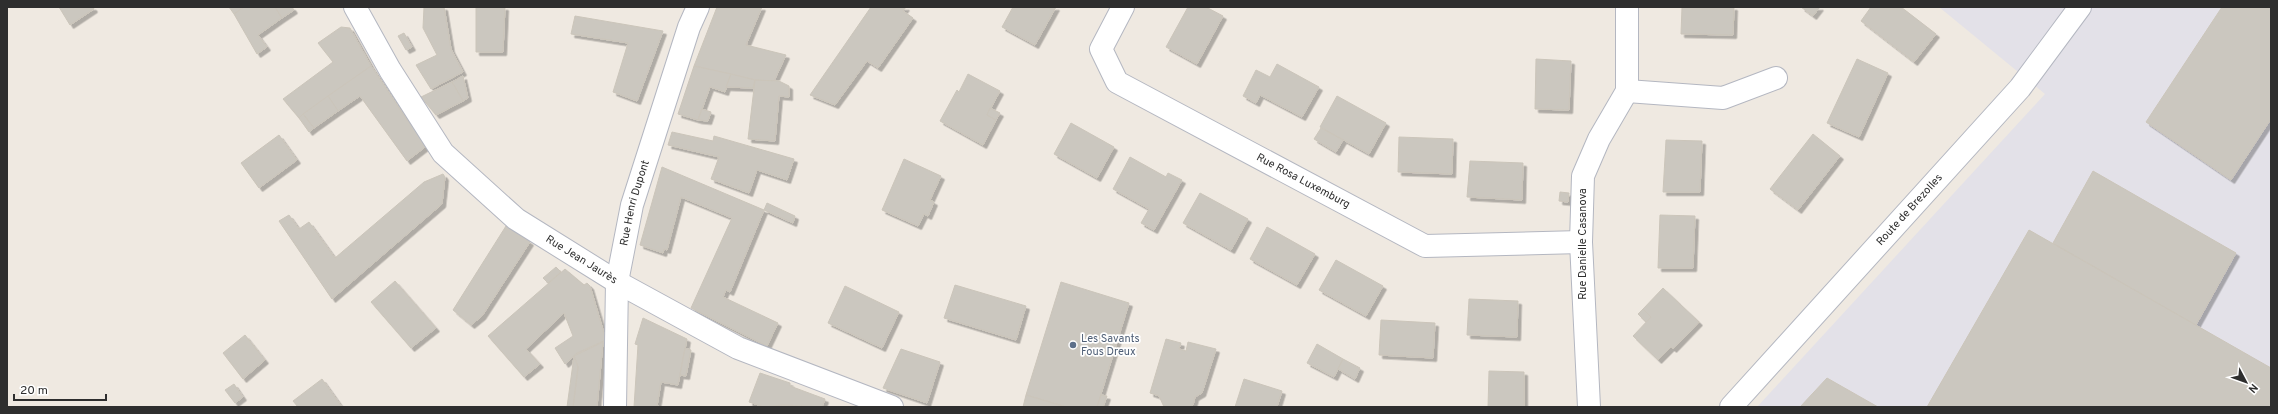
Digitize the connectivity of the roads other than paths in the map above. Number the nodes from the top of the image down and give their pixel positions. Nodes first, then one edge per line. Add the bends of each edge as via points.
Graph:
1 (355, 7) edge
2 (698, 7) edge
3 (1122, 7) edge
4 (1627, 7) edge
5 (2080, 7) edge
6 (1776, 78) dead end
7 (1627, 92) junction
8 (1581, 242) junction
9 (617, 282) junction
10 (615, 407) edge
11 (892, 407) edge
12 (1589, 407) edge
13 (1730, 407) edge

1 - 9 street, Rue Jean Jaurès via 390,70 443,153 516,219
2 - 9 street, Rue Henri Dupont via 689,27 632,204
3 - 8 street, Rue Rosa Luxemburg via 1101,49 1117,82 1424,246
4 - 7 street
5 - 13 street, Route de Brezolles via 2020,88
6 - 7 street via 1723,98
7 - 8 street, Rue Danielle Casanova via 1599,139 1583,176
8 - 12 street, Rue Danielle Casanova
9 - 10 street, Rue Henri Dupont
9 - 11 street, Rue Jean Jaurès via 738,348

